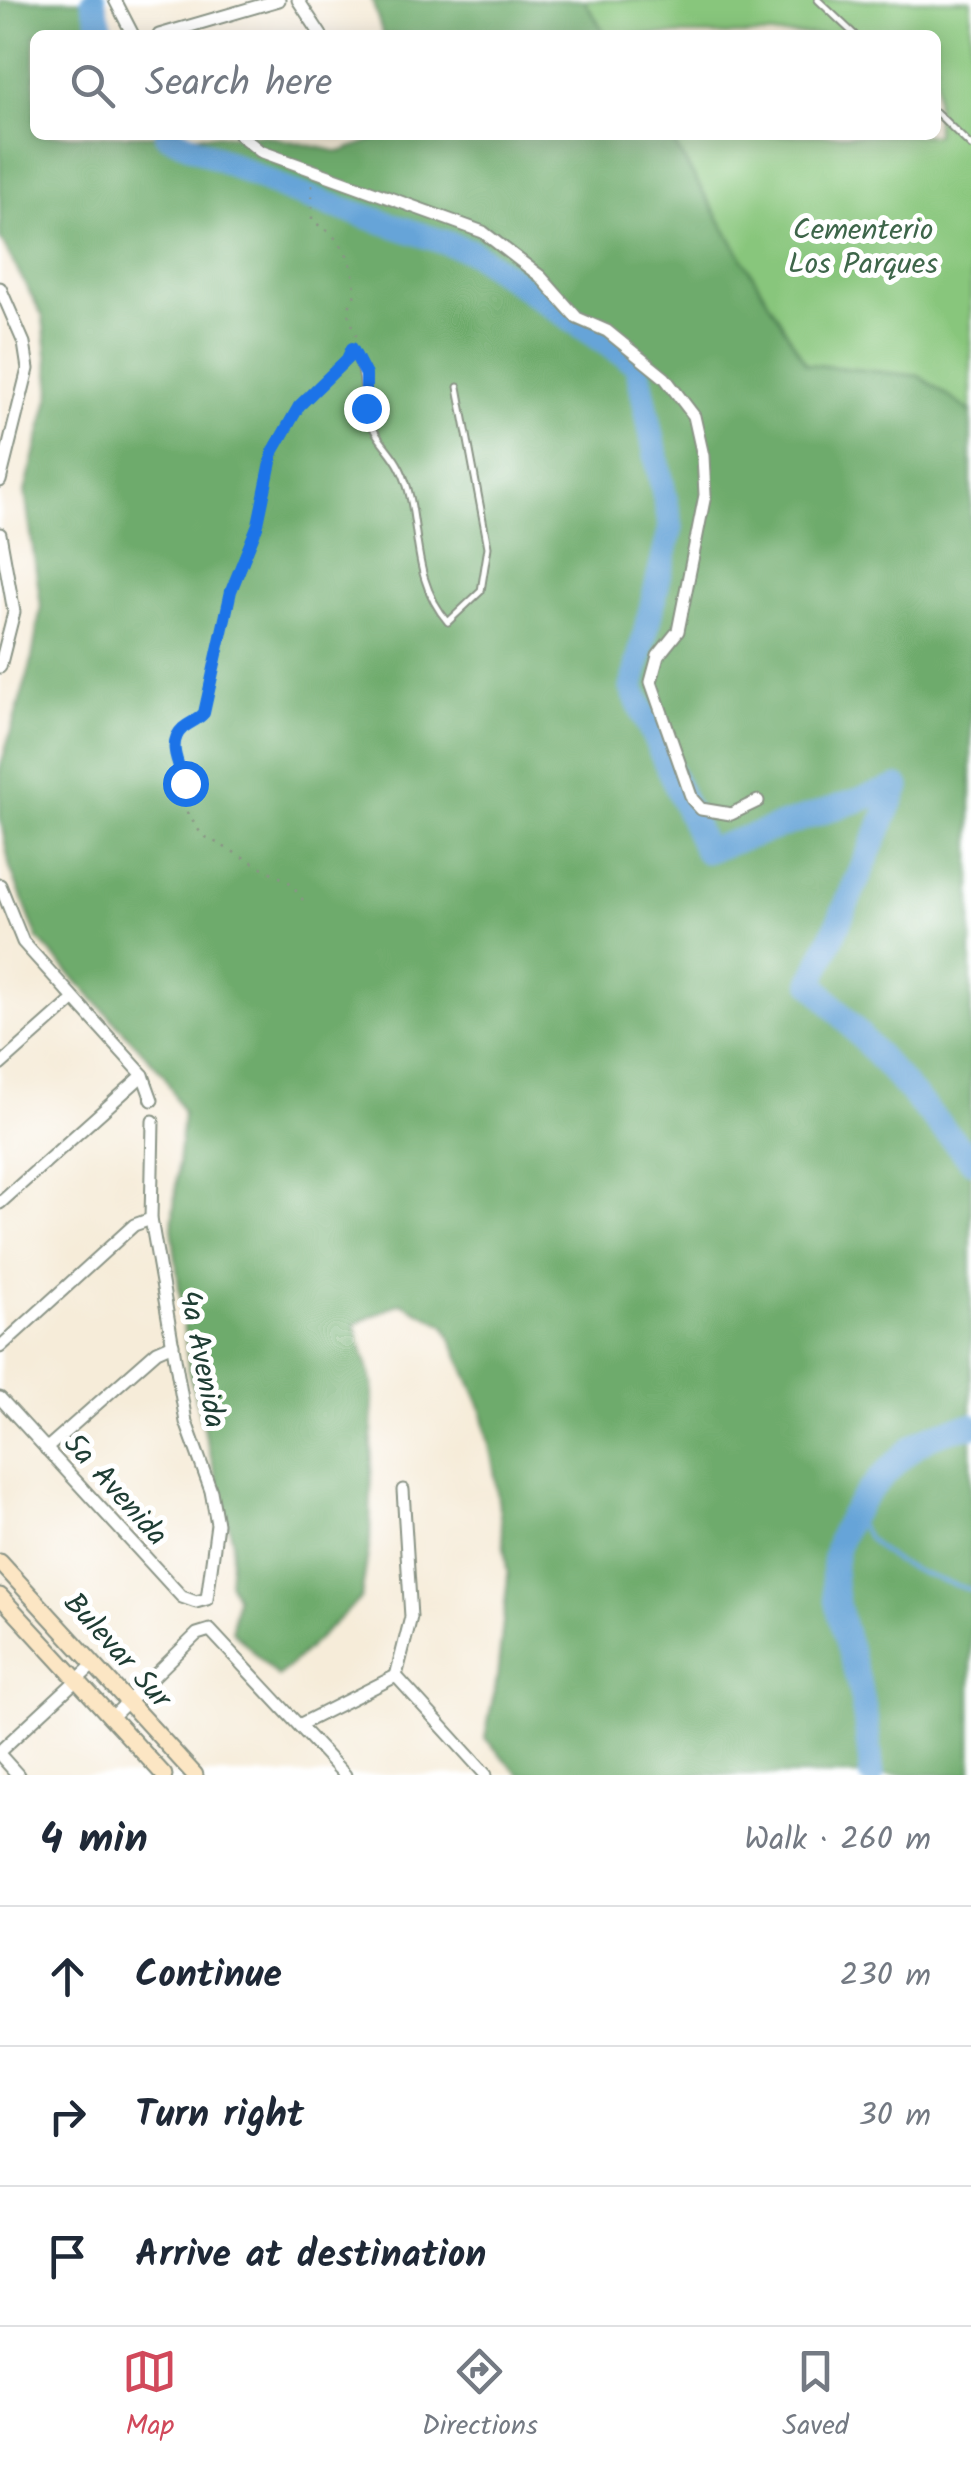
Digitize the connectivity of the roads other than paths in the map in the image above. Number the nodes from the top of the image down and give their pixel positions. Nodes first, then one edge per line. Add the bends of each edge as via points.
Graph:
1 (114, 0) edge
2 (278, 0) edge
3 (298, 0) edge
4 (818, 0) edge
5 (129, 30) edge
6 (176, 30) edge
7 (318, 30) edge
8 (850, 30) edge
9 (941, 117) edge
10 (247, 140) edge
11 (971, 146) edge
12 (0, 288) edge
13 (0, 314) edge
14 (14, 318) junction
15 (352, 348) road end
16 (458, 388) dead end
17 (6, 423) edge
18 (0, 482) edge
19 (0, 534) edge
20 (3, 644) edge
21 (0, 666) edge
22 (758, 801) dead end
23 (0, 885) edge
24 (5, 917) edge
25 (73, 1000) junction
26 (0, 1065) edge
27 (143, 1075) junction
28 (152, 1100) dead end
29 (153, 1121) dead end
30 (0, 1203) edge
31 (152, 1219) junction
32 (173, 1344) junction
33 (0, 1347) edge
34 (0, 1398) edge
35 (46, 1448) junction
36 (403, 1490) dead end
37 (0, 1562) edge
38 (0, 1596) edge
39 (202, 1601) joint
40 (94, 1664) junction
41 (396, 1676) junction
42 (76, 1680) junction
43 (126, 1700) junction
44 (112, 1717) junction
45 (299, 1725) junction
46 (0, 1753) edge
47 (18, 1775) edge
48 (164, 1775) edge
49 (195, 1775) edge
50 (344, 1775) edge
51 (486, 1775) edge

1 - 5 street
2 - 6 street
3 - 7 street
4 - 8 lane
9 - 11 lane
10 - 22 street via 483,232 540,276 577,318 606,332 680,396 694,416 705,495 678,631 658,656 651,682 692,799 701,809 731,814
12 - 14 street
13 - 14 street
14 - 17 street via 28,368
15 - 16 lane via 366,375 366,408 381,447 400,467 430,601 448,622 481,591 488,547
17 - 18 street
19 - 20 street via 14,599
20 - 21 street
23 - 24 street
24 - 25 street
25 - 26 street
25 - 27 street
27 - 28 street
27 - 30 street
29 - 31 street, 4a Avenida
31 - 32 street, 4a Avenida
31 - 33 street via 134,1226
32 - 35 street
32 - 39 street, 4a Avenida via 186,1422 217,1524 210,1593
34 - 35 street, 5a Avenida
35 - 39 street, 5a Avenida via 182,1597
36 - 41 street via 411,1616
37 - 40 main road, Bulevar Sur
38 - 42 main road, Bulevar Sur
40 - 42 street
40 - 43 main road, Bulevar Sur
41 - 45 street
41 - 51 street
42 - 44 main road, Bulevar Sur
42 - 46 street
43 - 44 street
43 - 45 street via 197,1634 210,1630
43 - 49 main road, Bulevar Sur
44 - 48 main road, Bulevar Sur
45 - 50 street
46 - 47 street

